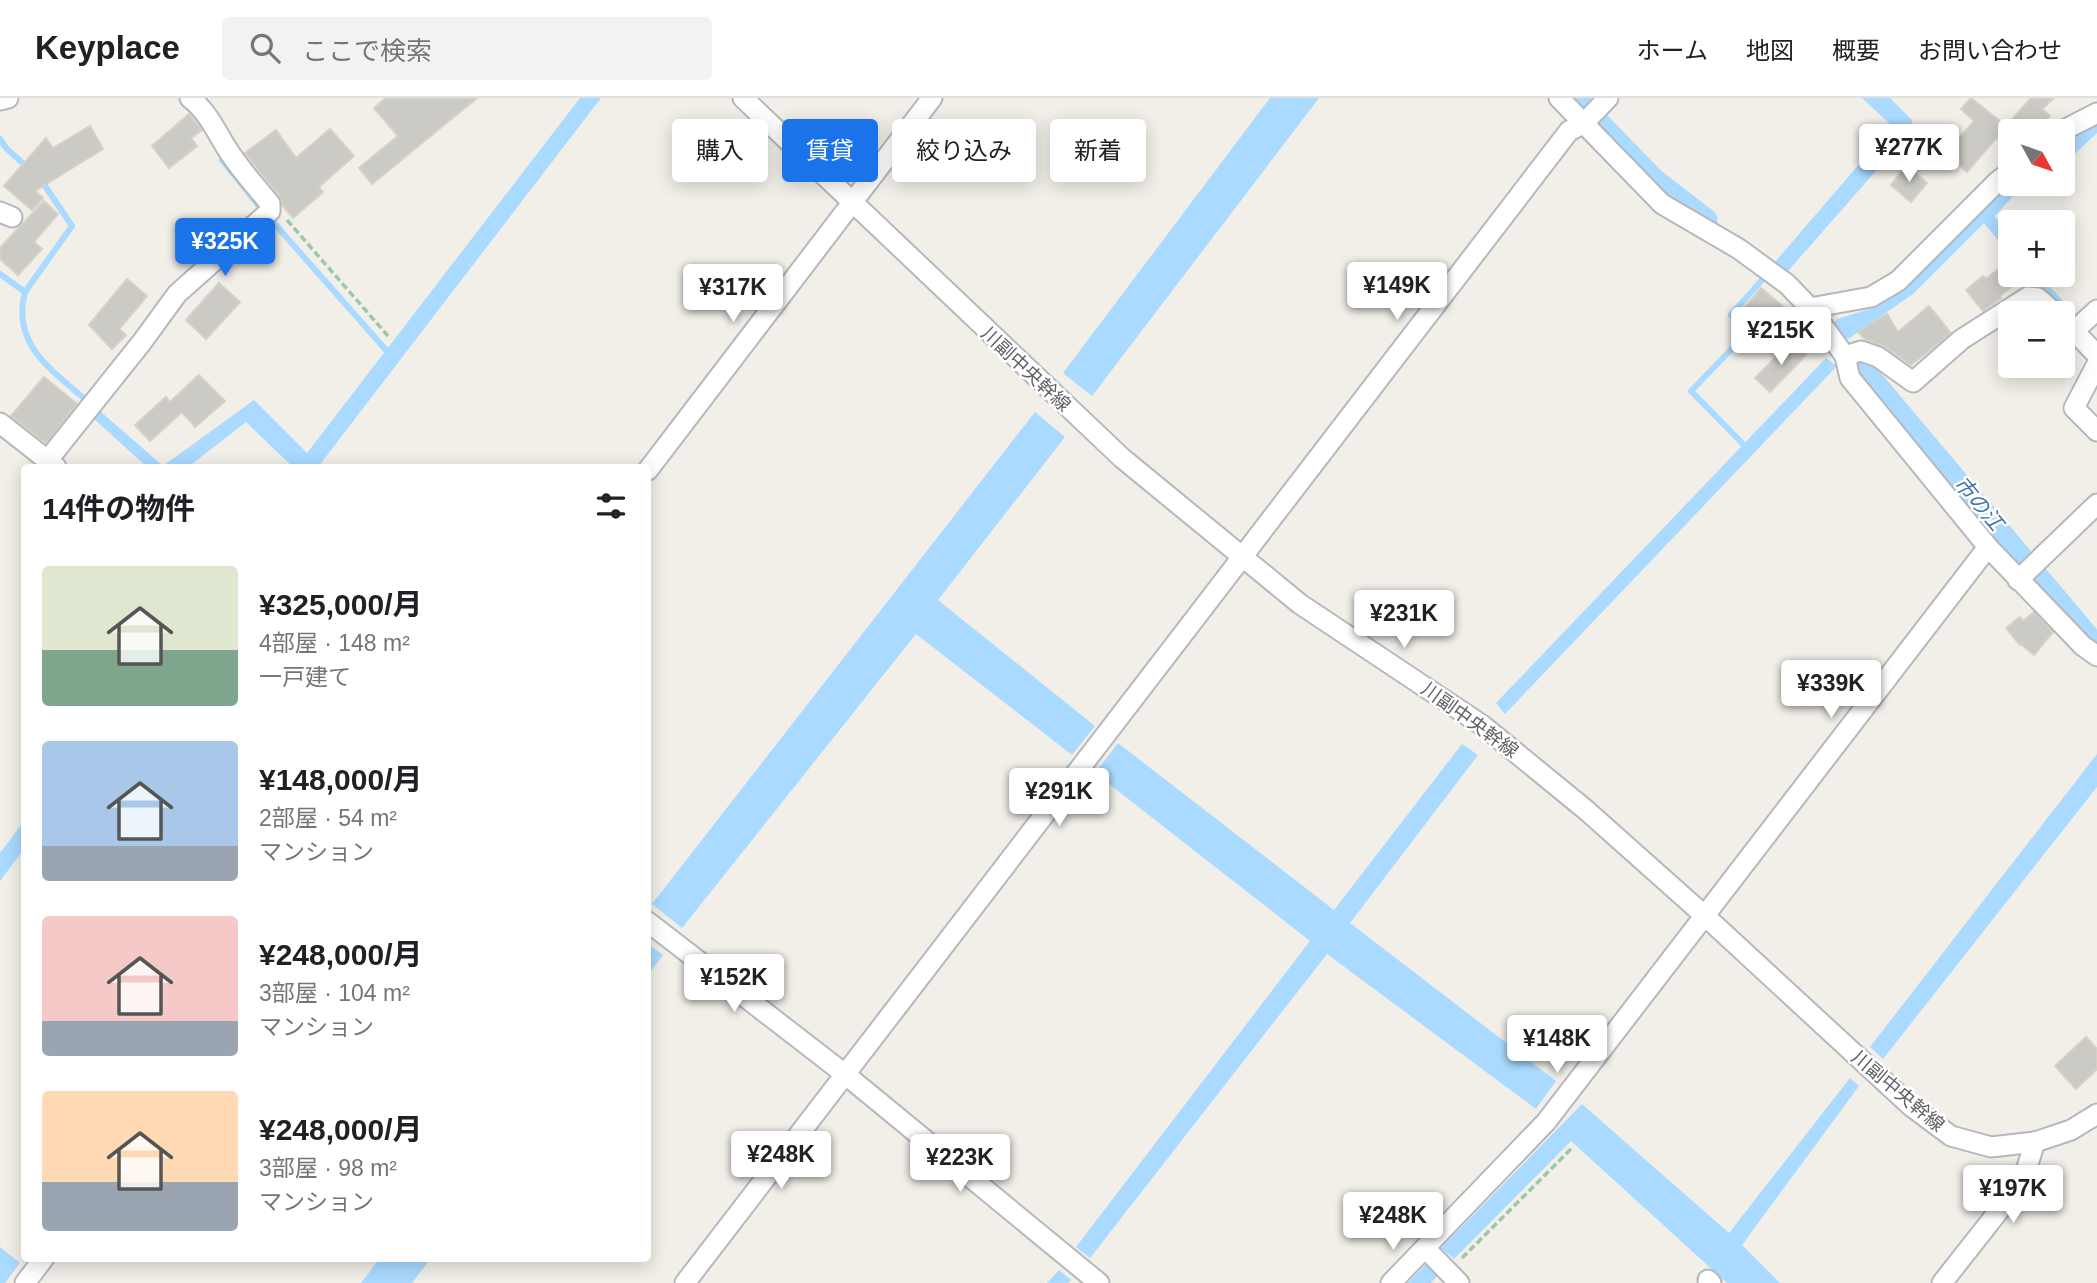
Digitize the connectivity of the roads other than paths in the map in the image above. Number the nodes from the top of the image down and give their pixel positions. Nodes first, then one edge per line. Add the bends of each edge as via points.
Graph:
1 (8, 98) edge
2 (190, 98) edge
3 (743, 98) edge
4 (932, 98) edge
5 (1559, 98) edge
6 (0, 100) edge
7 (1605, 101) edge
8 (2097, 113) edge
9 (1584, 123) junction
10 (2076, 124) edge
11 (1998, 180) edge
12 (851, 203) junction
13 (2022, 301) edge
14 (2041, 301) edge
15 (1810, 308) junction
16 (2097, 310) edge
17 (1998, 317) edge
18 (2075, 323) edge
19 (2075, 332) edge
20 (2097, 355) edge
21 (1845, 356) junction
22 (2097, 364) edge
23 (0, 423) edge
24 (2097, 431) edge
25 (52, 464) edge
26 (651, 466) edge
27 (2097, 504) edge
28 (1988, 547) junction
29 (1241, 557) junction
30 (2018, 580) junction
31 (2097, 656) edge
32 (1705, 916) junction
33 (651, 924) edge
34 (846, 1075) junction
35 (2097, 1114) edge
36 (2035, 1142) junction
37 (1425, 1248) junction
38 (41, 1262) edge
39 (1453, 1277) edge
40 (25, 1283) edge
41 (685, 1283) edge
42 (1099, 1283) edge
43 (1391, 1283) edge
44 (1942, 1283) edge

1 - 6 street
2 - 25 street via 216,127 270,204 270,211 177,294
3 - 12 street, 川副中央幹線
4 - 12 street
5 - 9 street
7 - 9 street
8 - 10 street
9 - 15 street via 1662,204 1739,249 1787,284
9 - 29 street via 1569,131
11 - 15 street via 1898,281 1871,297
12 - 26 street
12 - 29 street, 川副中央幹線 via 1122,458
13 - 14 street via 2028,297
15 - 21 street
16 - 18 street
17 - 21 street via 1913,382 1878,357 1861,351
19 - 20 street
21 - 28 street via 1850,378
22 - 24 street via 2074,408
23 - 25 street
27 - 30 street
28 - 30 street
28 - 32 street
29 - 32 street, 川副中央幹線 via 1300,604 1482,725
29 - 34 street
30 - 31 street
32 - 36 street, 川副中央幹線 via 1912,1107 1951,1136 1991,1147
32 - 37 street via 1546,1122
33 - 34 street
34 - 41 street
34 - 42 street
35 - 36 street, 川副中央幹線 via 2071,1130
36 - 44 street via 2023,1180
37 - 39 street
37 - 43 street
38 - 40 street

